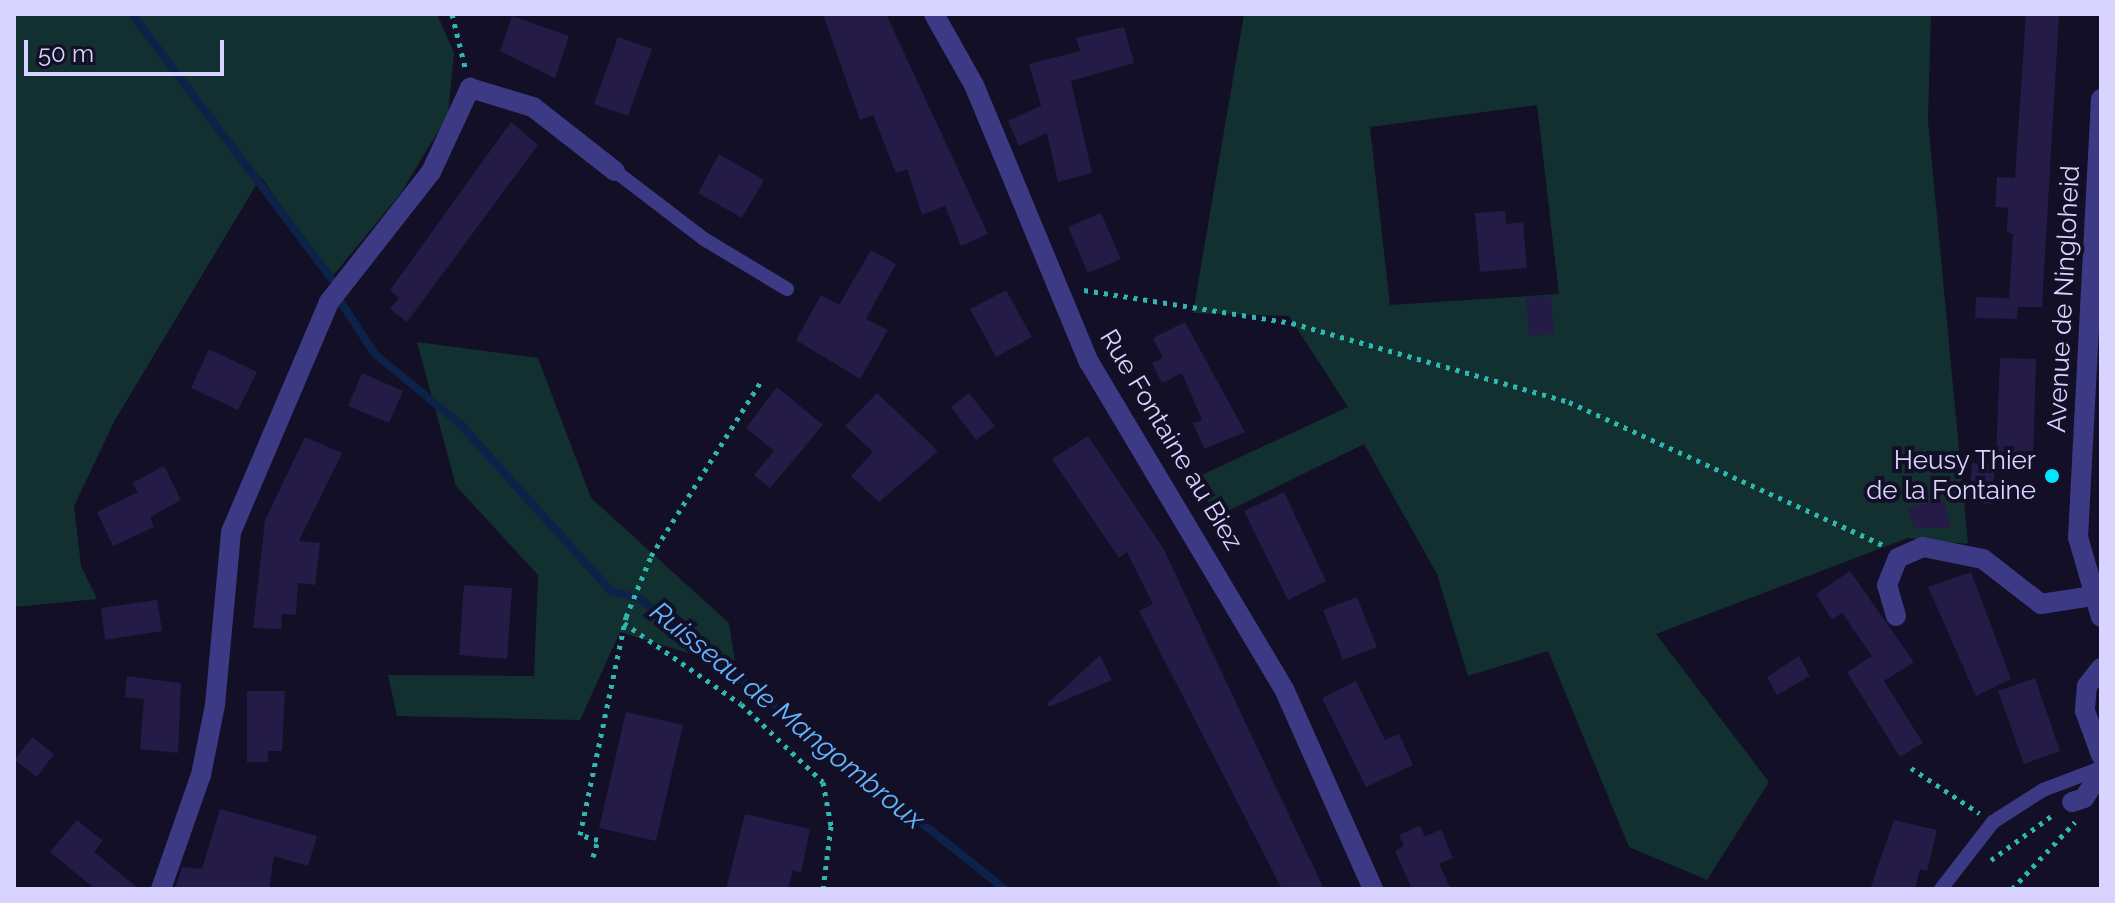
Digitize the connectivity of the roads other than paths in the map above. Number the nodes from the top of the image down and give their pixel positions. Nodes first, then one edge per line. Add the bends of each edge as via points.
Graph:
1 (934, 14) edge
2 (2101, 99) edge
3 (615, 171) joint
4 (787, 289) dead end
5 (2093, 596) junction
6 (1896, 616) dead end
7 (2101, 617) edge
8 (2101, 668) edge
9 (2101, 755) edge
10 (2101, 771) edge
11 (2078, 800) road end
12 (161, 889) edge
13 (1373, 889) edge
14 (1941, 889) edge

1 - 13 street, Rue Fontaine au Biez via 974,85 1089,362 1284,689
2 - 5 street, Avenue de Ningloheid via 2078,537
3 - 4 lane via 704,239
3 - 12 street via 533,107 470,88 431,172 329,302 258,456 231,532 201,775
5 - 6 street via 2041,604 1983,559 1923,547 1905,555 1887,585
5 - 7 street, Avenue de Ningloheid
8 - 9 street via 2087,686 2085,711
10 - 11 street
10 - 14 lane via 2043,790 1993,822

